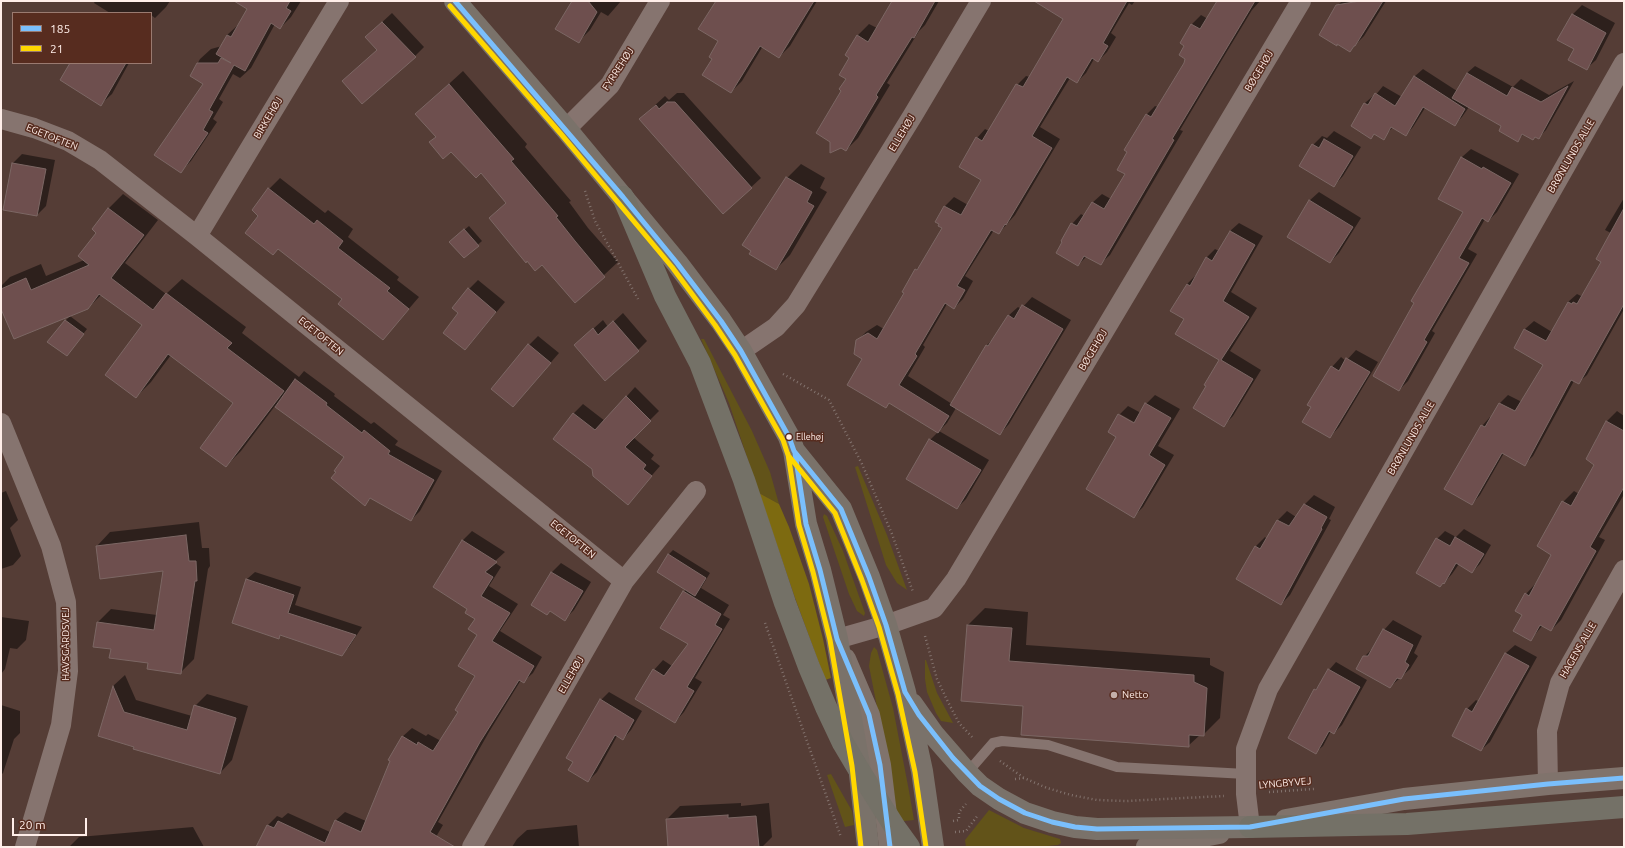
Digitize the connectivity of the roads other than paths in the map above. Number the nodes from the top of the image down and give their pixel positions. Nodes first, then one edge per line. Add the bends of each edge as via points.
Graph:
1 (339, 1) edge
2 (455, 1) edge
3 (660, 1) edge
4 (981, 1) edge
5 (1301, 1) edge
6 (1624, 63) edge
7 (1, 119) edge
8 (566, 129) junction
9 (623, 197) junction
10 (197, 236) junction
11 (741, 351) junction
12 (1, 423) edge
13 (794, 451) junction
14 (696, 491) dead end
15 (1624, 570) edge
16 (624, 581) junction
17 (886, 625) junction
18 (837, 639) junction
19 (905, 692) junction
20 (966, 773) junction
21 (1246, 774) junction
22 (1624, 778) edge
23 (1548, 784) junction
24 (1624, 807) edge
25 (1250, 827) junction
26 (25, 847) edge
27 (472, 847) edge
28 (868, 847) edge
29 (890, 847) edge
30 (909, 847) edge
31 (933, 847) edge
32 (1147, 847) edge

1 - 10 street, BIRKEHØJ
2 - 8 main road
3 - 8 street, FYRREHØJ via 610,85
4 - 11 street, ELLEHØJ via 796,305 776,327
5 - 17 street, BØGEHØJ via 956,579 934,608
6 - 21 street, BRØNLUNDS ALLE via 1268,689 1246,749
7 - 10 street, EGETOFTEN via 68,141 100,160
8 - 9 main road
9 - 11 main road via 677,263
9 - 30 highway via 665,296 700,363 809,668 840,736 872,793
10 - 16 street, EGETOFTEN
11 - 13 main road
12 - 26 street, HAVSGÅRDSVEJ via 51,546 66,602 68,671 61,725
13 - 17 main road via 841,509
13 - 18 main road via 806,524
14 - 16 street, ELLEHØJ
15 - 23 street, HAGENS ALLE via 1560,683 1547,731
16 - 27 street, ELLEHØJ
17 - 18 street, BØGEHØJ
17 - 19 main road
18 - 28 main road via 859,765
18 - 29 street via 869,715 880,765
19 - 20 main road via 919,716
19 - 31 main road via 922,771
20 - 21 lane via 993,743 1002,741 1048,745 1117,767
20 - 25 main road via 999,799 1025,813 1075,827
21 - 25 street, BRØNLUNDS ALLE
22 - 23 street
23 - 25 street via 1404,799
24 - 25 highway via 1407,824
25 - 32 street

